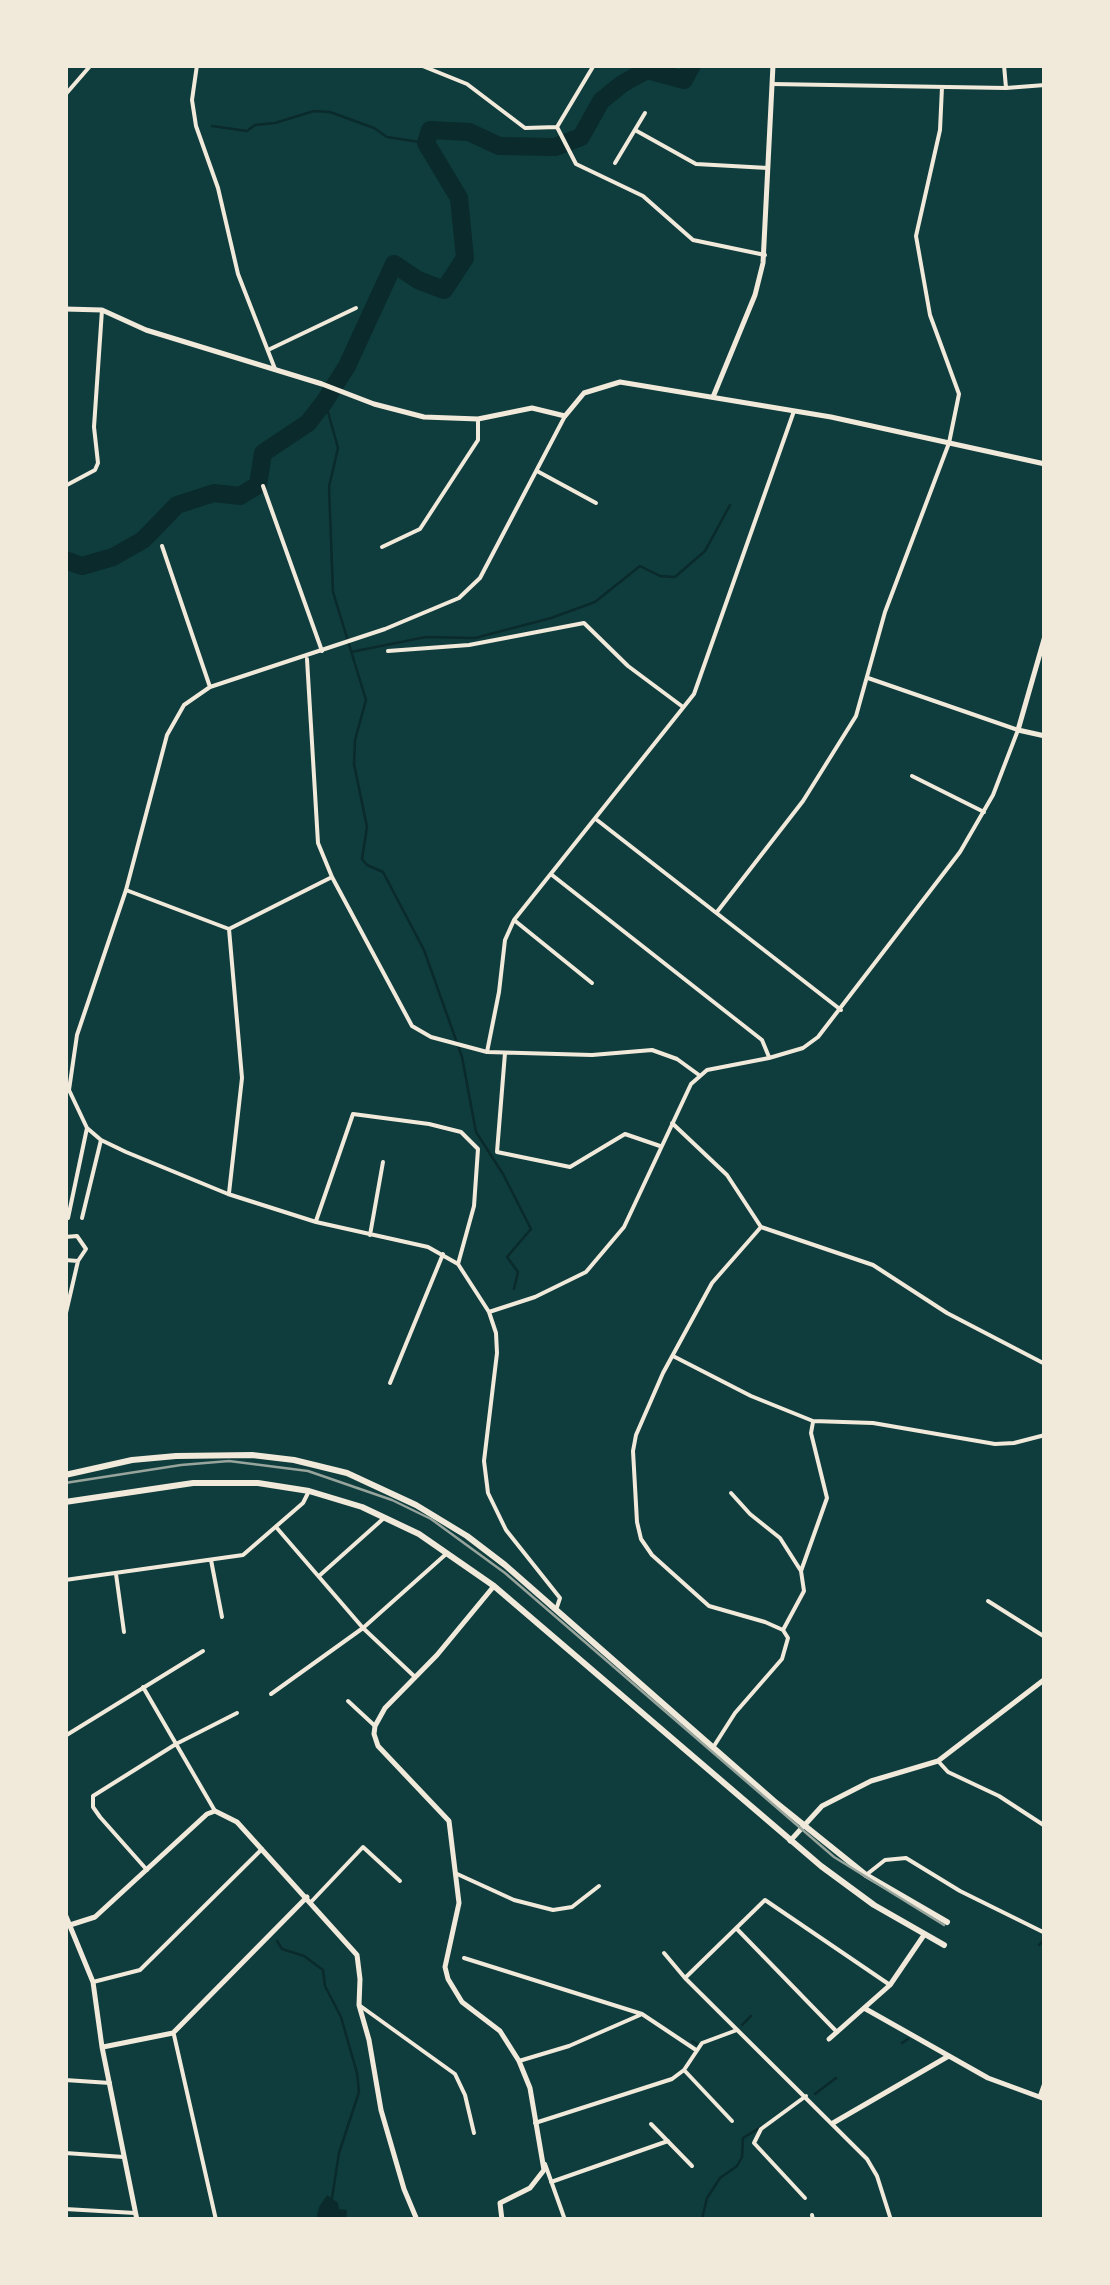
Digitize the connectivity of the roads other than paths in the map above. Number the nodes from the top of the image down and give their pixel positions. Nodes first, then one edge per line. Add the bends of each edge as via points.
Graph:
1 (91, 65) edge
2 (196, 65) edge
3 (420, 65) edge
4 (594, 65) edge
5 (773, 65) edge
6 (1004, 65) edge
7 (772, 84) junction
8 (1045, 85) edge
9 (942, 87) junction
10 (1006, 88) junction
11 (65, 95) edge
12 (645, 112) dead end
13 (557, 127) junction
14 (635, 130) junction
15 (615, 163) dead end
16 (768, 168) junction
17 (765, 255) junction
18 (65, 308) edge
19 (356, 308) dead end
20 (102, 310) junction
21 (268, 350) junction
22 (275, 369) junction
23 (713, 398) junction
24 (794, 411) junction
25 (566, 416) junction
26 (478, 418) junction
27 (949, 443) junction
28 (1045, 464) edge
29 (538, 471) junction
30 (65, 486) edge
31 (264, 486) dead end
32 (596, 503) dead end
33 (162, 546) dead end
34 (382, 546) dead end
35 (1045, 636) edge
36 (322, 651) junction
37 (388, 651) dead end
38 (307, 657) junction
39 (868, 678) junction
40 (210, 687) junction
41 (683, 707) junction
42 (1018, 730) junction
43 (1045, 736) edge
44 (912, 776) dead end
45 (984, 812) junction
46 (596, 819) junction
47 (552, 875) junction
48 (332, 877) junction
49 (126, 890) junction
50 (717, 912) junction
51 (514, 920) junction
52 (229, 929) junction
53 (592, 983) dead end
54 (841, 1010) junction
55 (488, 1052) junction
56 (505, 1054) junction
57 (770, 1058) junction
58 (699, 1075) junction
59 (672, 1122) junction
60 (87, 1128) junction
61 (101, 1140) junction
62 (660, 1146) junction
63 (383, 1162) dead end
64 (77, 1171) junction
65 (92, 1175) junction
66 (228, 1194) junction
67 (68, 1218) dead end
68 (82, 1218) dead end
69 (316, 1222) junction
70 (760, 1227) junction
71 (80, 1230) dead end
72 (65, 1234) edge
73 (370, 1234) junction
74 (84, 1241) junction
75 (442, 1254) junction
76 (65, 1260) edge
77 (78, 1260) junction
78 (458, 1264) junction
79 (489, 1312) junction
80 (65, 1317) edge
81 (673, 1356) junction
82 (1045, 1364) edge
83 (390, 1384) dead end
84 (813, 1421) junction
85 (1045, 1435) edge
86 (65, 1475) edge
87 (309, 1491) junction
88 (731, 1494) dead end
89 (65, 1502) edge
90 (384, 1518) junction
91 (276, 1527) junction
92 (449, 1552) junction
93 (212, 1560) junction
94 (801, 1570) junction
95 (116, 1574) junction
96 (319, 1576) junction
97 (65, 1580) edge
98 (494, 1586) junction
99 (988, 1601) dead end
100 (556, 1610) junction
101 (222, 1617) dead end
102 (363, 1628) junction
103 (783, 1630) junction
104 (124, 1632) dead end
105 (1045, 1638) edge
106 (202, 1651) dead end
107 (415, 1677) junction
108 (1044, 1682) edge
109 (143, 1688) junction
110 (271, 1694) dead end
111 (348, 1701) dead end
112 (236, 1713) dead end
113 (374, 1726) junction
114 (65, 1736) edge
115 (176, 1744) junction
116 (713, 1748) junction
117 (938, 1761) junction
118 (215, 1811) junction
119 (803, 1824) junction
120 (1045, 1826) edge
121 (790, 1841) junction
122 (262, 1850) junction
123 (147, 1870) junction
124 (455, 1873) junction
125 (866, 1875) junction
126 (400, 1881) dead end
127 (599, 1886) dead end
128 (309, 1899) junction
129 (65, 1914) edge
130 (948, 1922) dead end
131 (70, 1925) junction
132 (736, 1928) junction
133 (1045, 1933) edge
134 (924, 1935) junction
135 (944, 1945) dead end
136 (664, 1953) dead end
137 (464, 1958) dead end
138 (684, 1978) junction
139 (92, 1982) junction
140 (890, 1985) junction
141 (359, 2005) junction
142 (864, 2008) junction
143 (642, 2014) junction
144 (737, 2030) junction
145 (837, 2032) junction
146 (174, 2033) junction
147 (829, 2039) dead end
148 (102, 2047) junction
149 (696, 2050) junction
150 (948, 2056) junction
151 (519, 2060) junction
152 (684, 2070) junction
153 (65, 2080) edge
154 (111, 2083) junction
155 (1045, 2083) edge
156 (806, 2096) junction
157 (1042, 2098) edge
158 (732, 2121) dead end
159 (833, 2122) junction
160 (535, 2123) junction
161 (651, 2124) dead end
162 (474, 2133) dead end
163 (668, 2141) junction
164 (65, 2153) edge
165 (124, 2158) junction
166 (545, 2164) junction
167 (692, 2166) dead end
168 (551, 2182) junction
169 (805, 2198) dead end
170 (65, 2210) edge
171 (136, 2217) edge
172 (216, 2220) edge
173 (418, 2220) edge
174 (502, 2220) edge
175 (566, 2220) edge
176 (891, 2220) edge

1 - 11 street
2 - 21 street via 196,126 238,274
3 - 13 street via 467,84 525,128
4 - 13 street
5 - 7 street
6 - 10 street
7 - 9 street
7 - 16 street
8 - 10 street
9 - 10 street
9 - 27 street via 940,130 916,236 930,316 959,394
12 - 14 street
13 - 17 street via 576,164 648,200 693,240
14 - 15 street
14 - 16 street via 696,164
16 - 17 street
17 - 23 street
18 - 20 street
19 - 21 street
20 - 22 street
20 - 30 street via 98,464
21 - 22 street
22 - 26 street via 424,418
23 - 24 street
23 - 25 street via 620,382 584,394
24 - 27 street
24 - 41 street via 706,662
25 - 26 street via 532,408
25 - 29 street
26 - 34 street via 478,440 420,528
27 - 28 street
27 - 39 street via 885,612
29 - 32 street
29 - 36 street via 470,589 452,603
31 - 36 street
33 - 40 street
35 - 42 street
36 - 38 street
37 - 41 street via 584,623
38 - 40 street
38 - 48 street via 318,843
39 - 42 street
39 - 50 street via 856,716 802,801
40 - 49 street via 184,704 167,734
41 - 46 street
42 - 43 street
42 - 45 street
44 - 45 street
45 - 54 street
46 - 47 street
46 - 50 street
47 - 51 street
47 - 57 street via 762,1040
48 - 52 street
48 - 55 street via 406,1019 431,1037
49 - 52 street
49 - 60 street via 71,1060 69,1090
50 - 54 street
51 - 53 street
51 - 55 street
52 - 66 street via 242,1078
54 - 57 street via 810,1043
55 - 56 street
56 - 58 street via 652,1050
56 - 62 street via 497,1152 570,1167 625,1134
57 - 58 street
58 - 59 street
59 - 62 street
59 - 70 street via 727,1175
60 - 61 street
60 - 64 street
61 - 65 street
61 - 66 street
62 - 79 street via 624,1227 586,1272
63 - 73 street
64 - 65 street
64 - 67 street
65 - 68 street
66 - 69 street
69 - 73 street
69 - 78 street via 352,1114 461,1132 478,1150 474,1206
70 - 81 street via 712,1283
70 - 82 street via 873,1264 946,1314
71 - 74 street
72 - 74 street
73 - 75 street
74 - 77 street
75 - 78 street
75 - 83 street
76 - 77 street
77 - 80 street
78 - 79 street
79 - 100 street via 498,1353 484,1477 506,1530 560,1598
81 - 84 street
81 - 103 street via 636,1434 640,1539 709,1606
84 - 85 street via 873,1423 994,1444
84 - 94 street via 827,1498
86 - 100 main road via 206,1454 319,1465 384,1489 457,1530
87 - 89 main road via 193,1483
87 - 90 main road
87 - 91 street
88 - 94 street via 780,1538
90 - 92 main road
90 - 96 street
91 - 93 street via 244,1555
91 - 96 street
92 - 98 main road
92 - 102 street
93 - 95 street
93 - 101 street
94 - 103 street via 804,1591
95 - 97 street
95 - 104 street
96 - 102 street
98 - 107 street
98 - 121 main road
99 - 105 street
100 - 116 main road
102 - 107 street
102 - 110 street
103 - 116 street via 788,1638 782,1659
106 - 109 street
107 - 113 street
108 - 117 street
109 - 114 street
109 - 115 street
111 - 113 street
112 - 115 street
113 - 124 street via 378,1746 449,1821
115 - 118 street
115 - 123 street via 92,1801
116 - 119 main road
117 - 119 street via 849,1791
117 - 120 street
118 - 122 street
118 - 123 street
119 - 121 street
119 - 125 main road
121 - 134 main road
122 - 128 street
122 - 139 street via 140,1970
123 - 131 street via 95,1917
124 - 127 street via 553,1910 572,1907
124 - 151 street via 459,1904 444,1966 448,1980 462,2002 500,2031
125 - 130 main road
125 - 133 street via 885,1860 906,1858
126 - 128 street via 362,1847
128 - 141 street via 356,1954
128 - 146 street
129 - 131 street
131 - 139 street
132 - 138 street
132 - 140 street via 765,1900
132 - 145 street
134 - 135 main road
134 - 140 street
136 - 138 street
137 - 143 street
138 - 144 street
139 - 148 street
140 - 142 street
141 - 162 street via 455,2074
141 - 173 street via 381,2110
142 - 145 street
142 - 150 street
143 - 149 street
143 - 151 street via 582,2042
144 - 149 street
144 - 156 street
145 - 147 street
146 - 148 street
146 - 172 street
148 - 154 street
149 - 152 street
150 - 157 street
150 - 159 street
151 - 160 street
152 - 158 street
152 - 160 street via 672,2080
153 - 154 street
154 - 165 street
155 - 157 street
156 - 159 street
156 - 169 street via 761,2129 754,2142
159 - 176 street via 872,2166
160 - 166 street
161 - 163 street
163 - 167 street
163 - 168 street
164 - 165 street
165 - 171 street
166 - 168 street
166 - 174 street via 530,2188 500,2203
168 - 175 street
170 - 171 street

